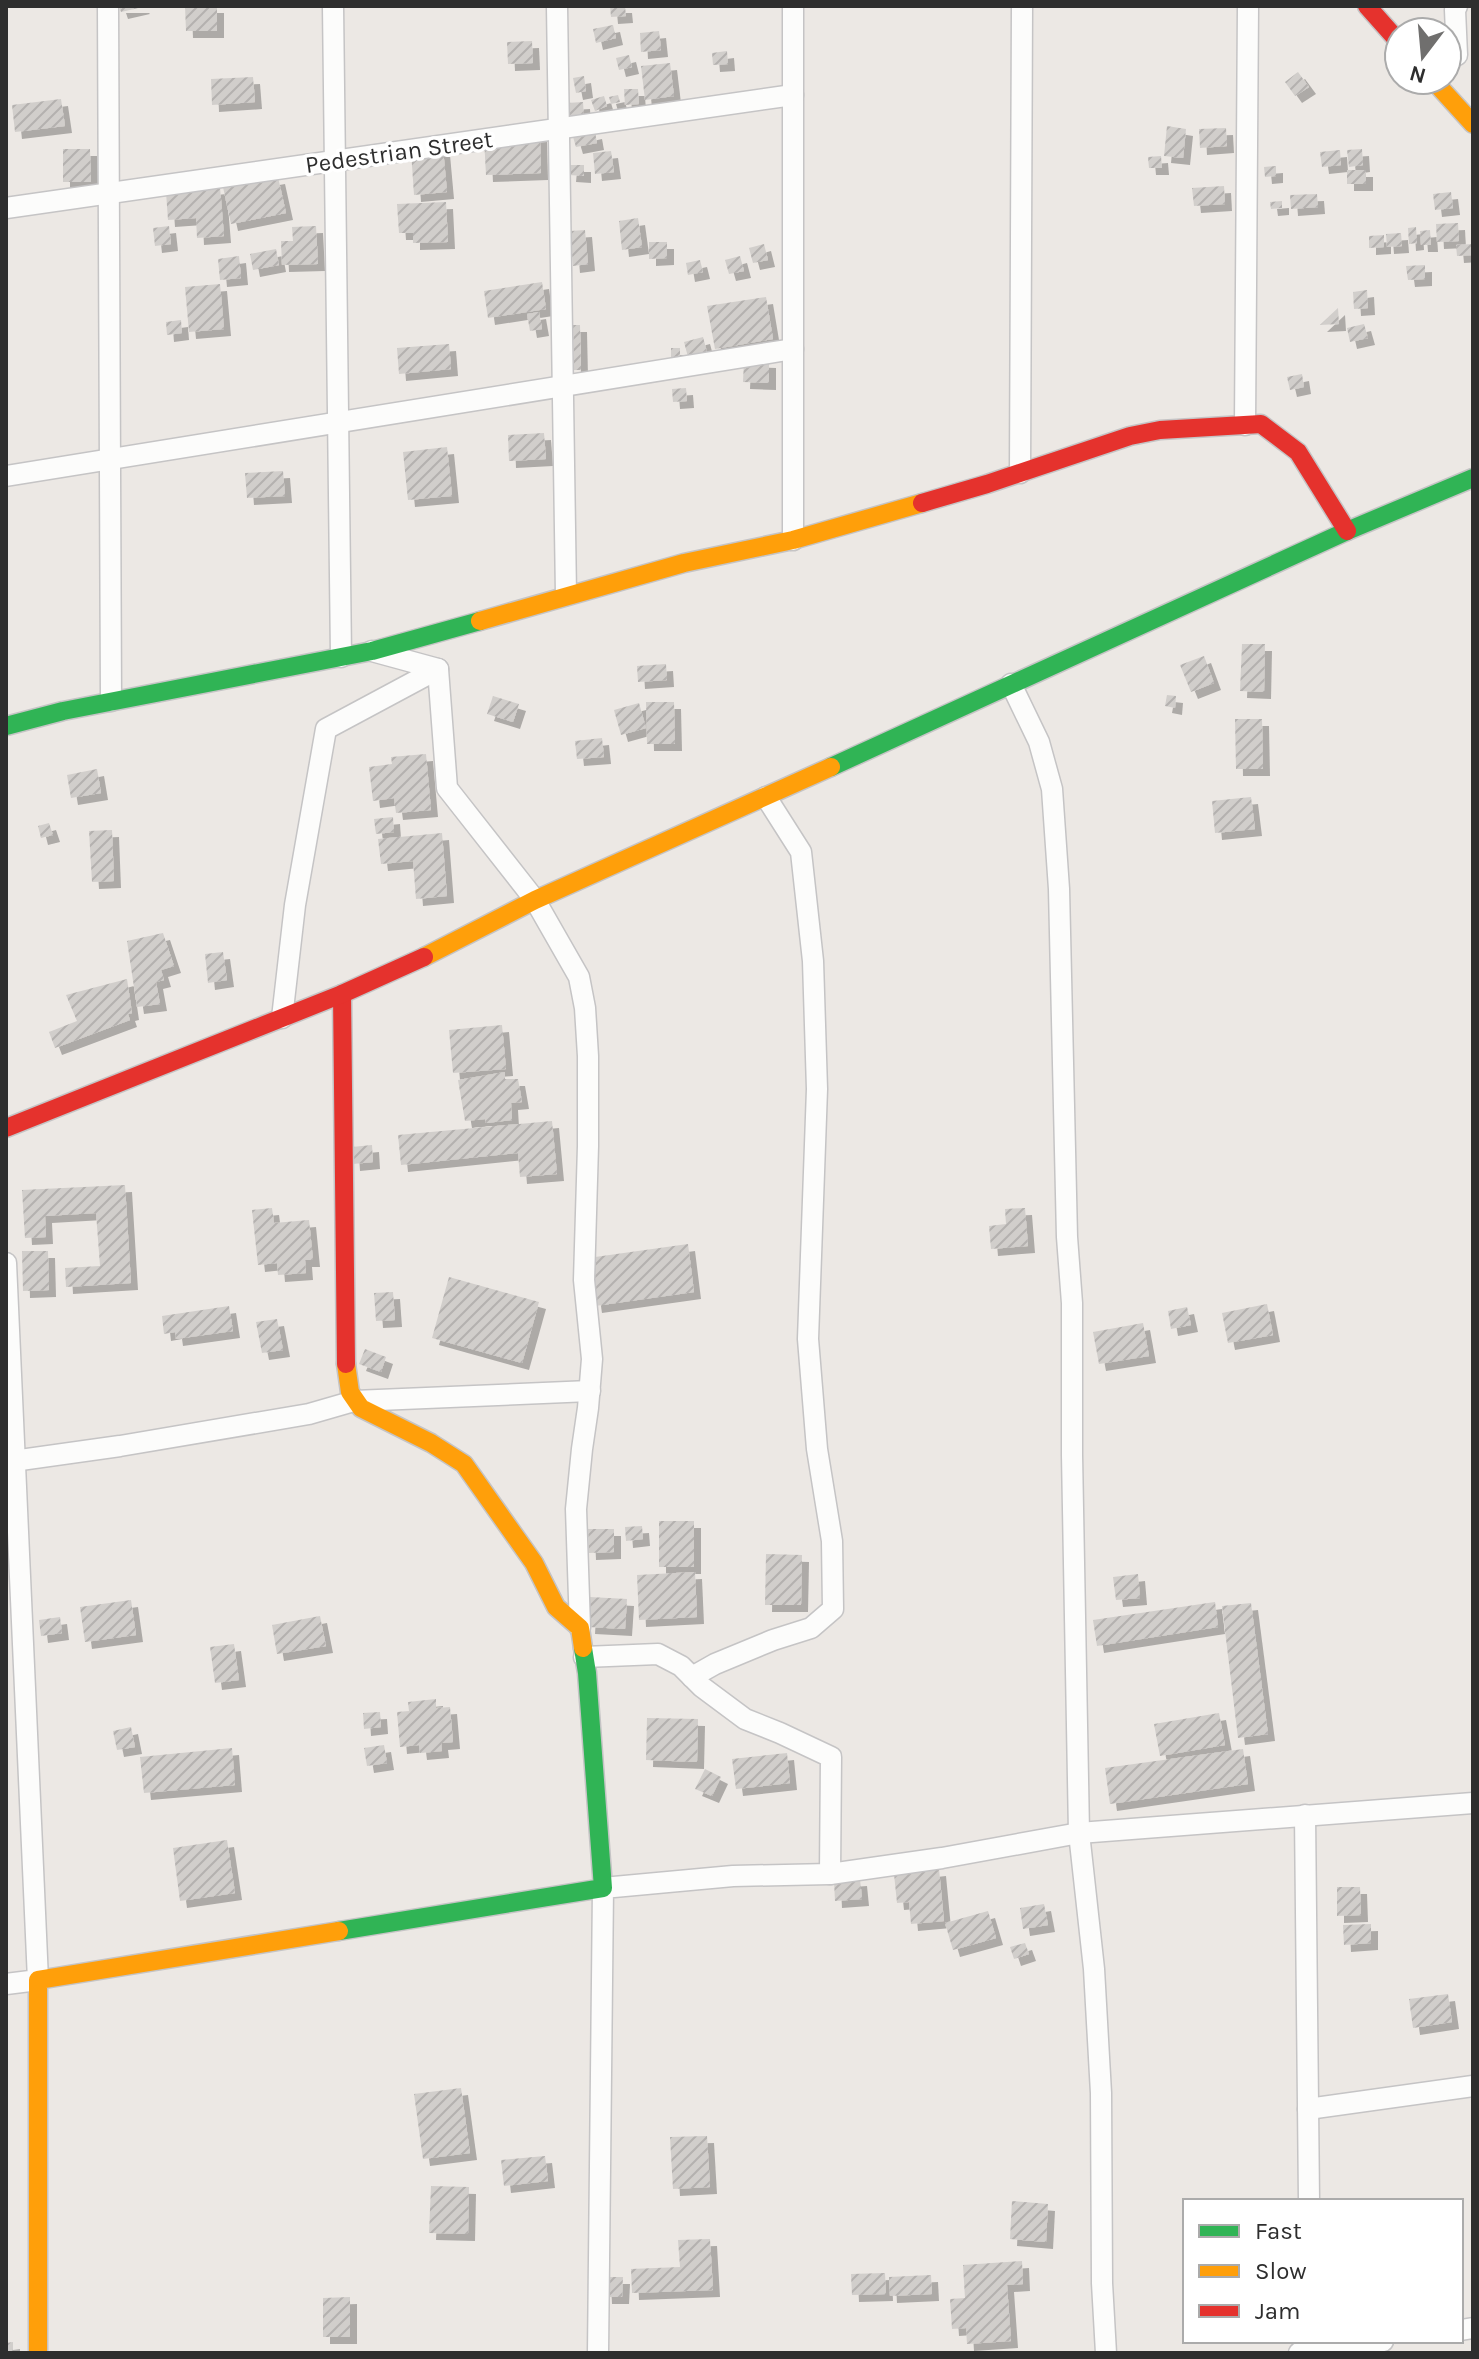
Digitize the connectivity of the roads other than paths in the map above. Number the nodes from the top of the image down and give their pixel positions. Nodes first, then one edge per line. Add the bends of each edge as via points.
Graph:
1 (108, 6) edge
2 (333, 6) edge
3 (557, 6) edge
4 (793, 6) edge
5 (1022, 6) edge
6 (1248, 6) edge
7 (1367, 6) edge
8 (1383, 24) edge
9 (793, 95) junction
10 (1448, 96) edge
11 (1473, 124) edge
12 (558, 129) junction
13 (335, 161) junction
14 (109, 193) junction
15 (6, 208) edge
16 (793, 349) junction
17 (563, 386) junction
18 (338, 422) junction
19 (1245, 425) junction
20 (110, 459) junction
21 (1020, 473) junction
22 (6, 476) edge
23 (1473, 478) edge
24 (1347, 531) junction
25 (793, 540) junction
26 (566, 595) junction
27 (372, 651) junction
28 (341, 657) junction
29 (438, 669) junction
30 (1011, 684) junction
31 (111, 701) junction
32 (6, 726) edge
33 (766, 797) junction
34 (535, 900) junction
35 (342, 994) junction
36 (282, 1018) junction
37 (6, 1128) edge
38 (6, 1263) edge
39 (590, 1391) junction
40 (354, 1401) junction
41 (10, 1461) edge
42 (580, 1628) junction
43 (584, 1657) junction
44 (692, 1677) junction
45 (1473, 1803) edge
46 (1305, 1815) junction
47 (1079, 1833) junction
48 (830, 1874) junction
49 (603, 1888) junction
50 (38, 1980) junction
51 (6, 1984) edge
52 (1473, 2086) edge
53 (1308, 2109) junction
54 (1309, 2199) edge
55 (1364, 2343) edge
56 (1306, 2349) edge
57 (38, 2353) edge
58 (598, 2353) edge
59 (1106, 2353) edge

1 - 14 street
2 - 13 street
3 - 12 street
4 - 9 street
5 - 21 street
6 - 19 street
7 - 8 main road
9 - 12 street, Pedestrian Street
9 - 16 street
10 - 11 main road
12 - 13 street, Pedestrian Street
12 - 17 street
13 - 14 street, Pedestrian Street
13 - 18 street
14 - 15 street, Pedestrian Street
14 - 20 street
16 - 17 street
16 - 25 street
17 - 18 street
17 - 26 street
18 - 20 street
18 - 28 street
19 - 21 main road via 1130,436
19 - 24 main road via 1261,424 1298,452
20 - 22 street
20 - 31 street
21 - 25 main road
23 - 24 main road
24 - 30 main road
25 - 26 main road
26 - 27 main road
27 - 28 main road
27 - 29 street
28 - 31 main road
29 - 34 street via 447,788
29 - 36 street via 326,729 295,905
30 - 33 main road
30 - 47 street via 1039,742 1052,789 1059,889 1072,1303
31 - 32 main road
33 - 34 main road
33 - 44 street via 801,852 813,961 817,1089 808,1339 817,1449 832,1541 833,1609 811,1628
34 - 35 main road
34 - 39 street via 579,977 585,1008 584,1280
35 - 36 main road
35 - 40 main road via 346,1373
36 - 37 main road
38 - 41 street
39 - 40 street
39 - 42 street via 576,1509
40 - 41 street via 309,1414
40 - 42 main road via 464,1464 534,1563 556,1607
41 - 50 street
42 - 43 main road
43 - 44 street via 658,1654
43 - 49 main road
44 - 48 street via 745,1719 831,1757
45 - 46 street
46 - 47 street
46 - 53 street
47 - 48 street
47 - 59 street via 1101,2093
48 - 49 street
49 - 50 main road
49 - 58 street
50 - 51 street
50 - 57 main road
52 - 53 street
53 - 54 street
55 - 56 street

